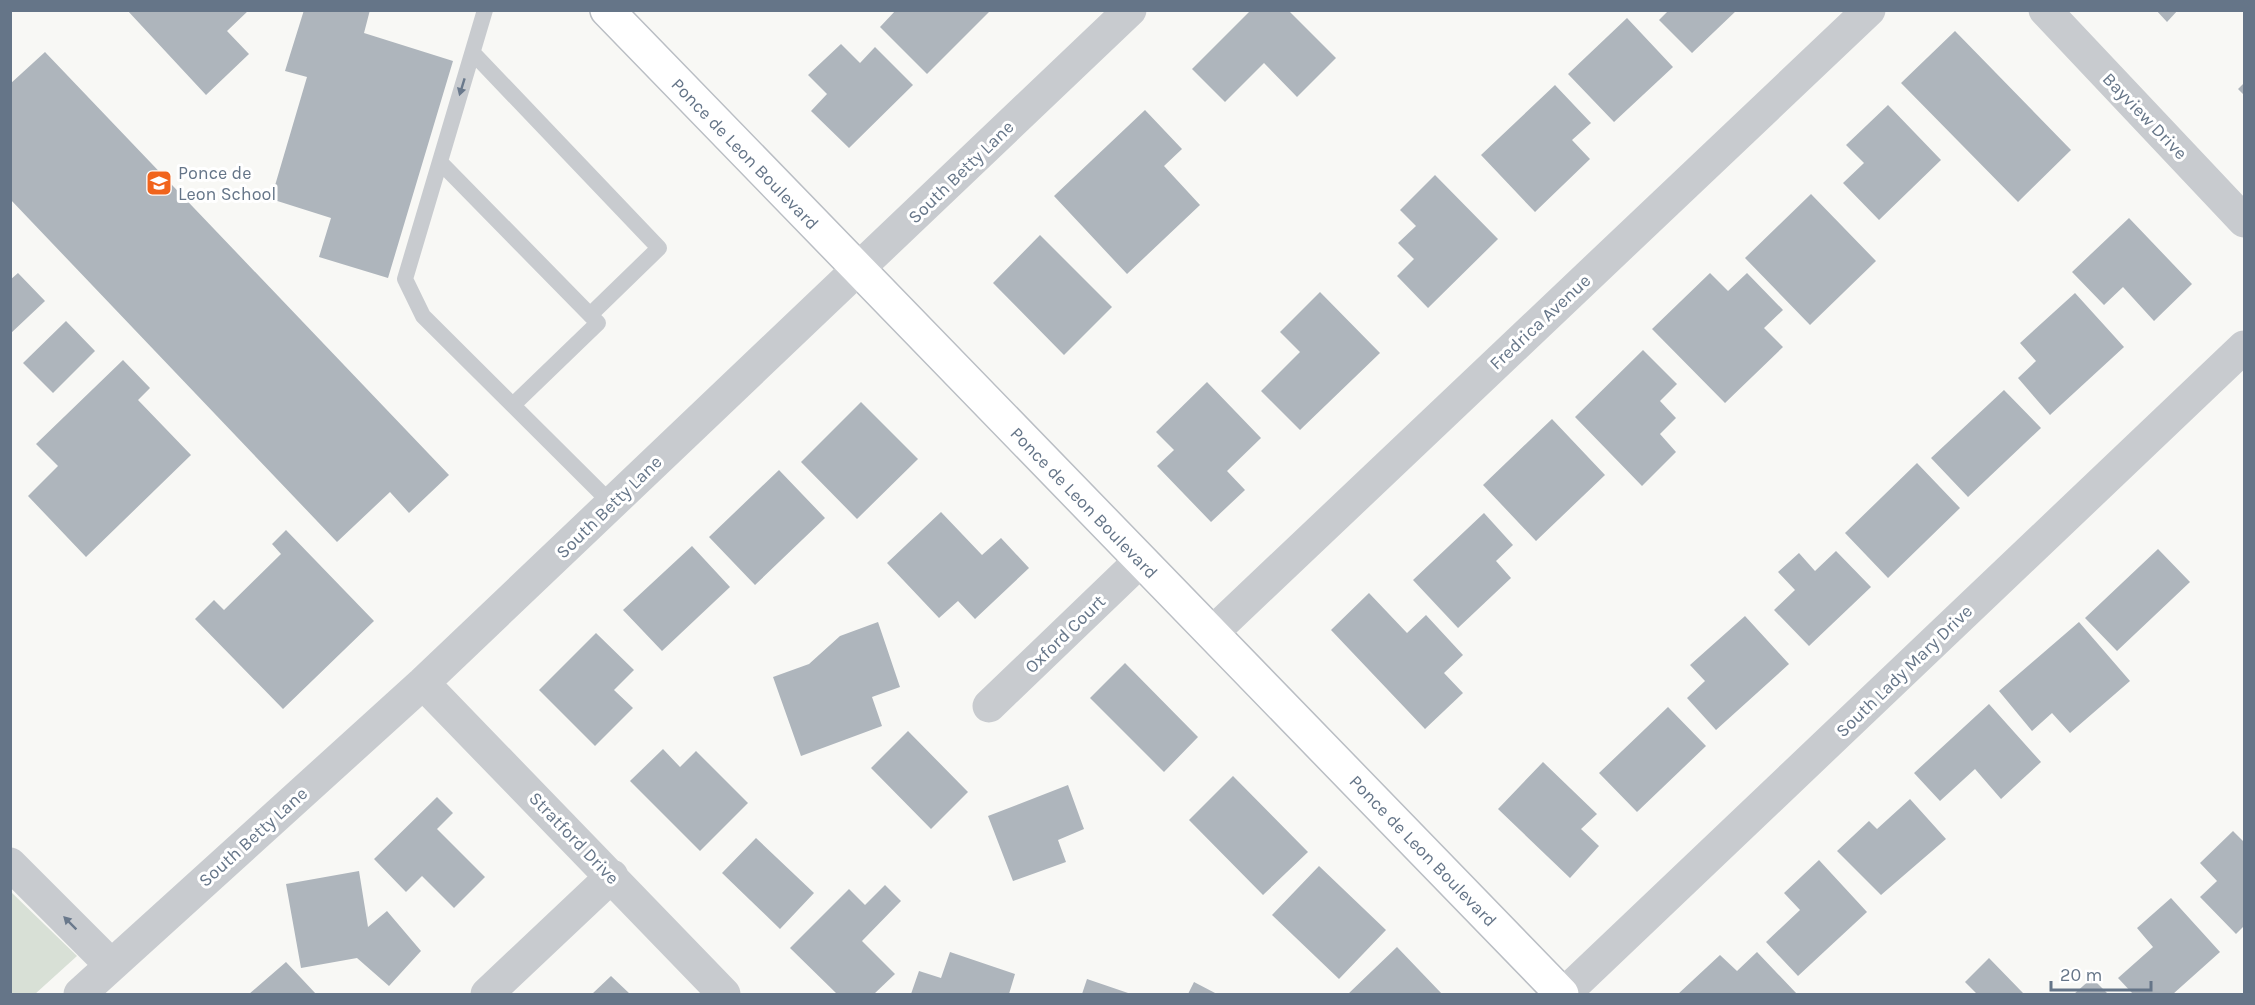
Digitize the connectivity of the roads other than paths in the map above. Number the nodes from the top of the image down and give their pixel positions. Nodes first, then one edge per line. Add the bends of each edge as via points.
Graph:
1 (485, 10) edge
2 (607, 10) edge
3 (1130, 10) edge
4 (1869, 10) edge
5 (2044, 10) edge
6 (472, 53) junction
7 (440, 162) junction
8 (2244, 221) edge
9 (858, 270) junction
10 (590, 315) junction
11 (2244, 347) edge
12 (514, 404) junction
13 (612, 504) junction
14 (1140, 561) junction
15 (1212, 633) junction
16 (423, 683) junction
17 (989, 706) dead end
18 (10, 864) edge
19 (612, 876) junction
20 (111, 965) junction
21 (80, 994) edge
22 (487, 994) edge
23 (724, 994) edge
24 (1563, 994) edge

1 - 6 lane
2 - 9 street, Ponce de Leon Boulevard
3 - 9 street, South Betty Lane
4 - 15 street, Fredrica Avenue
5 - 8 street, Bayview Drive
6 -> 7 lane
6 - 10 lane via 659,248
7 - 10 lane
7 - 12 lane via 405,279 423,316
9 - 13 street, South Betty Lane
9 - 14 street, Ponce de Leon Boulevard
10 - 12 lane via 598,323
11 - 24 street, South Lady Mary Drive
12 - 13 lane
13 - 16 street, South Betty Lane
14 - 15 street, Ponce de Leon Boulevard
14 - 17 street, Oxford Court
15 - 24 street, Ponce de Leon Boulevard
16 - 19 street, Stratford Drive
16 - 20 street, South Betty Lane
20 -> 18 street
19 - 22 street
19 - 23 street, Stratford Drive
20 - 21 street, South Betty Lane

